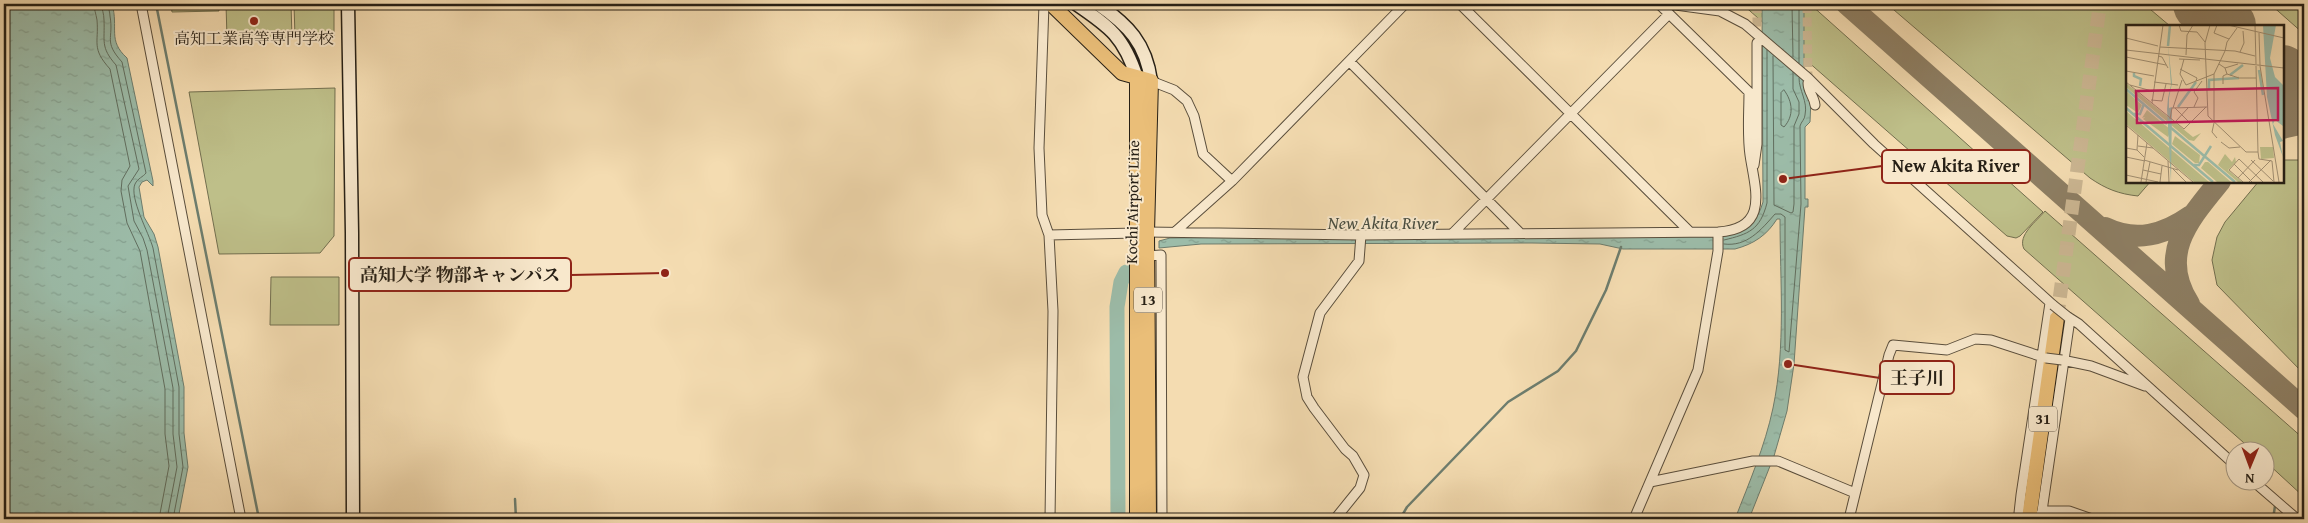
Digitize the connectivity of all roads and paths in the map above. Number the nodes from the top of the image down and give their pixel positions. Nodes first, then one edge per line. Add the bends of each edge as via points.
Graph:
1 (141, 4) edge
2 (348, 4) edge
3 (1044, 4) edge
4 (1051, 4) edge
5 (1076, 4) edge
6 (1098, 4) edge
7 (1405, 4) edge
8 (1460, 4) edge
9 (1659, 4) edge
10 (1668, 4) edge
11 (1669, 14) junction
12 (1757, 43) tunnel mouth
13 (1350, 62) junction
14 (1137, 78) junction
15 (1151, 81) junction
16 (1808, 83) tunnel mouth
17 (1815, 105) dead end
18 (1571, 113) junction
19 (1753, 170) junction
20 (1232, 181) junction
21 (1487, 198) junction
22 (1176, 231) junction
23 (1142, 232) junction
24 (1690, 232) junction
25 (1520, 233) junction
26 (1718, 233) junction
27 (1452, 234) junction
28 (1049, 235) junction
29 (1361, 235) junction
30 (1147, 256) junction
31 (2060, 313) junction
32 (2044, 357) junction
33 (2063, 360) junction
34 (2151, 389) junction
35 (2226, 457) edge
36 (1650, 482) junction
37 (2264, 490) edge
38 (1855, 493) junction
39 (2041, 515) edge
40 (241, 519) edge
41 (353, 519) edge
42 (1050, 519) edge
43 (1138, 519) edge
44 (1149, 519) edge
45 (1162, 519) edge
46 (1335, 519) edge
47 (1634, 519) edge
48 (1849, 519) edge
49 (2022, 519) edge
50 (2029, 519) edge
51 (2092, 519) edge
52 (2297, 519) edge

1 - 40 street
2 - 41 street
3 - 28 street via 1039,148 1042,215
4 - 14 main road via 1122,73
5 - 14 street via 1120,39
6 - 15 street via 1115,16 1140,43 1149,65
7 - 13 street
8 - 18 street
9 - 11 street
10 - 31 street via 1720,11 1745,24 1808,78 1874,144
11 - 18 street
11 - 19 street via 1749,92 1749,154
12 - 19 street via 1757,144
13 - 20 street
13 - 21 street
14 - 15 main road
14 - 23 main road, Kochi Airport Line / 13
15 - 20 street via 1174,90 1187,100 1203,154
15 - 23 main road, Kochi Airport Line / 13
16 - 17 street
18 - 21 street
18 - 24 street
19 - 26 street via 1756,201 1752,216 1742,227
20 - 22 street
21 - 25 street
21 - 27 street
22 - 23 street
22 - 29 street
23 - 28 street
23 - 30 main road, Kochi Airport Line / 13
23 - 43 main road, Kochi Airport Line / 13
24 - 25 street
24 - 26 street
25 - 27 street
26 - 36 street via 1718,251 1698,370
27 - 29 street
28 - 42 street via 1053,311
29 - 46 street via 1359,261 1320,313 1304,377 1307,397 1364,475 1360,488
30 - 44 main road, Kochi Airport Line / 13
30 - 45 street via 1161,255
31 - 32 street
31 - 33 street
31 - 34 street via 2079,324
31 - 50 main road, 31
32 - 33 street, bridge
32 - 38 street via 1991,340 1975,339 1947,350 1894,345
32 - 49 street via 2021,495 2019,514
33 - 34 street via 2091,366
33 - 39 street
34 - 35 street
36 - 38 street via 1753,461 1778,462
36 - 47 street
37 - 52 street
38 - 48 street
39 - 51 street via 2069,511

